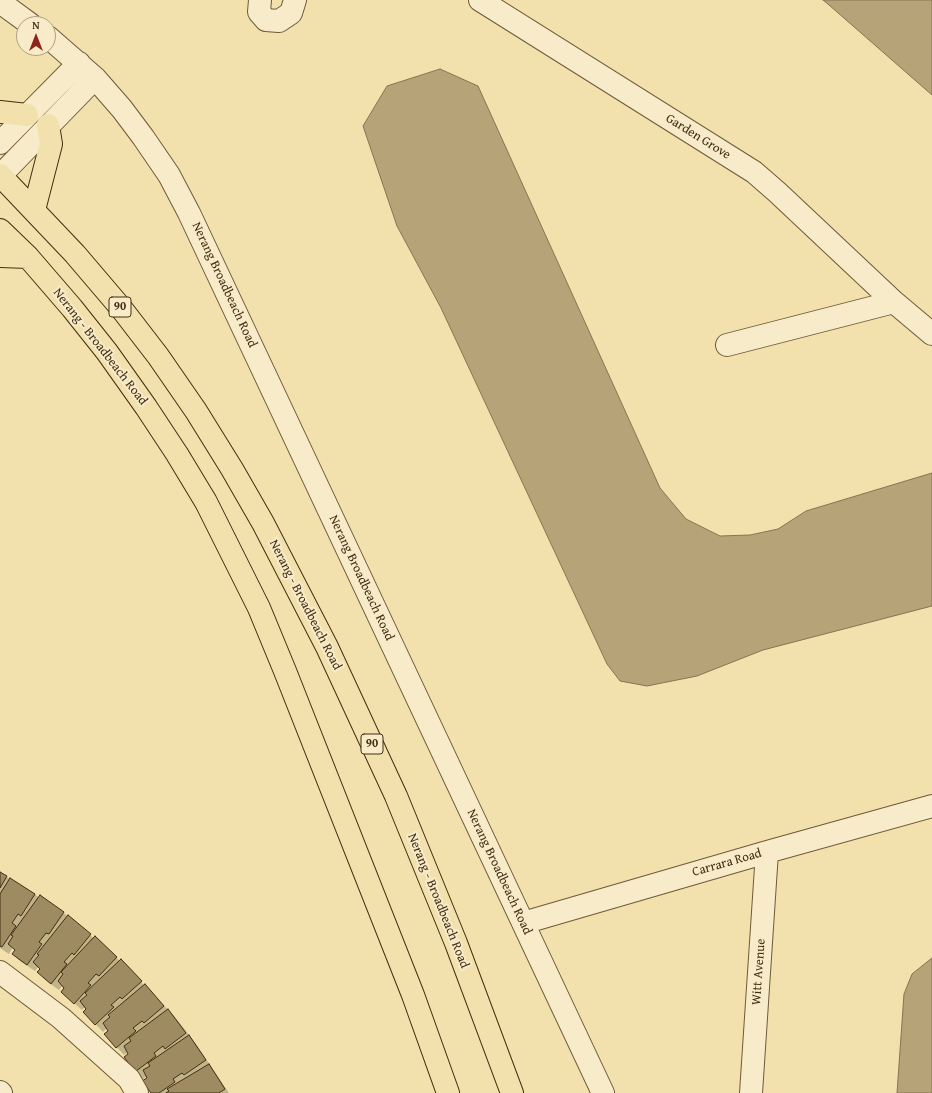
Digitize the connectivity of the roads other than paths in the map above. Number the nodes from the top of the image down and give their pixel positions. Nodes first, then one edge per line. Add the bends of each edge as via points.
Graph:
1 (260, 0) edge
2 (295, 0) edge
3 (480, 0) edge
4 (0, 2) edge
5 (19, 16) edge
6 (56, 44) edge
7 (79, 63) junction
8 (95, 78) junction
9 (0, 112) edge
10 (27, 116) junction
11 (48, 125) junction
12 (0, 143) edge
13 (0, 176) edge
14 (34, 210) junction
15 (0, 230) edge
16 (0, 256) edge
17 (28, 257) junction
18 (894, 302) junction
19 (932, 334) edge
20 (727, 346) dead end
21 (932, 806) edge
22 (768, 852) junction
23 (523, 923) junction
24 (0, 972) edge
25 (137, 1093) edge
26 (448, 1093) edge
27 (512, 1093) edge
28 (603, 1093) edge
29 (751, 1093) edge

1 - 2 street via 259,12 266,20 279,21 291,12
3 - 18 street, Garden Grove via 754,172
4 - 5 street
6 - 7 street, Nerang Broadbeach Road
7 - 8 street, Nerang Broadbeach Road
7 - 10 street
8 - 11 street
8 - 23 street, Nerang Broadbeach Road via 143,137 169,175 190,213
9 - 10 main road
10 - 12 street
11 - 13 street
11 - 14 main road via 51,144
13 - 14 main road, Nerang - Broadbeach Road / 90
14 - 27 main road, Nerang - Broadbeach Road / 90 via 121,308 158,356 228,462 263,523 327,647 396,796 453,936
15 - 17 main road, Nerang - Broadbeach Road
16 - 17 main road
17 - 26 main road, Nerang - Broadbeach Road via 107,352 146,407 199,490 236,560 285,671 413,995
18 - 19 street, Garden Grove
18 - 20 street
21 - 22 street, Carrara Road
22 - 23 street, Carrara Road
22 - 29 street, Witt Avenue
23 - 28 street, Nerang Broadbeach Road
24 - 25 street via 61,1018 129,1079

